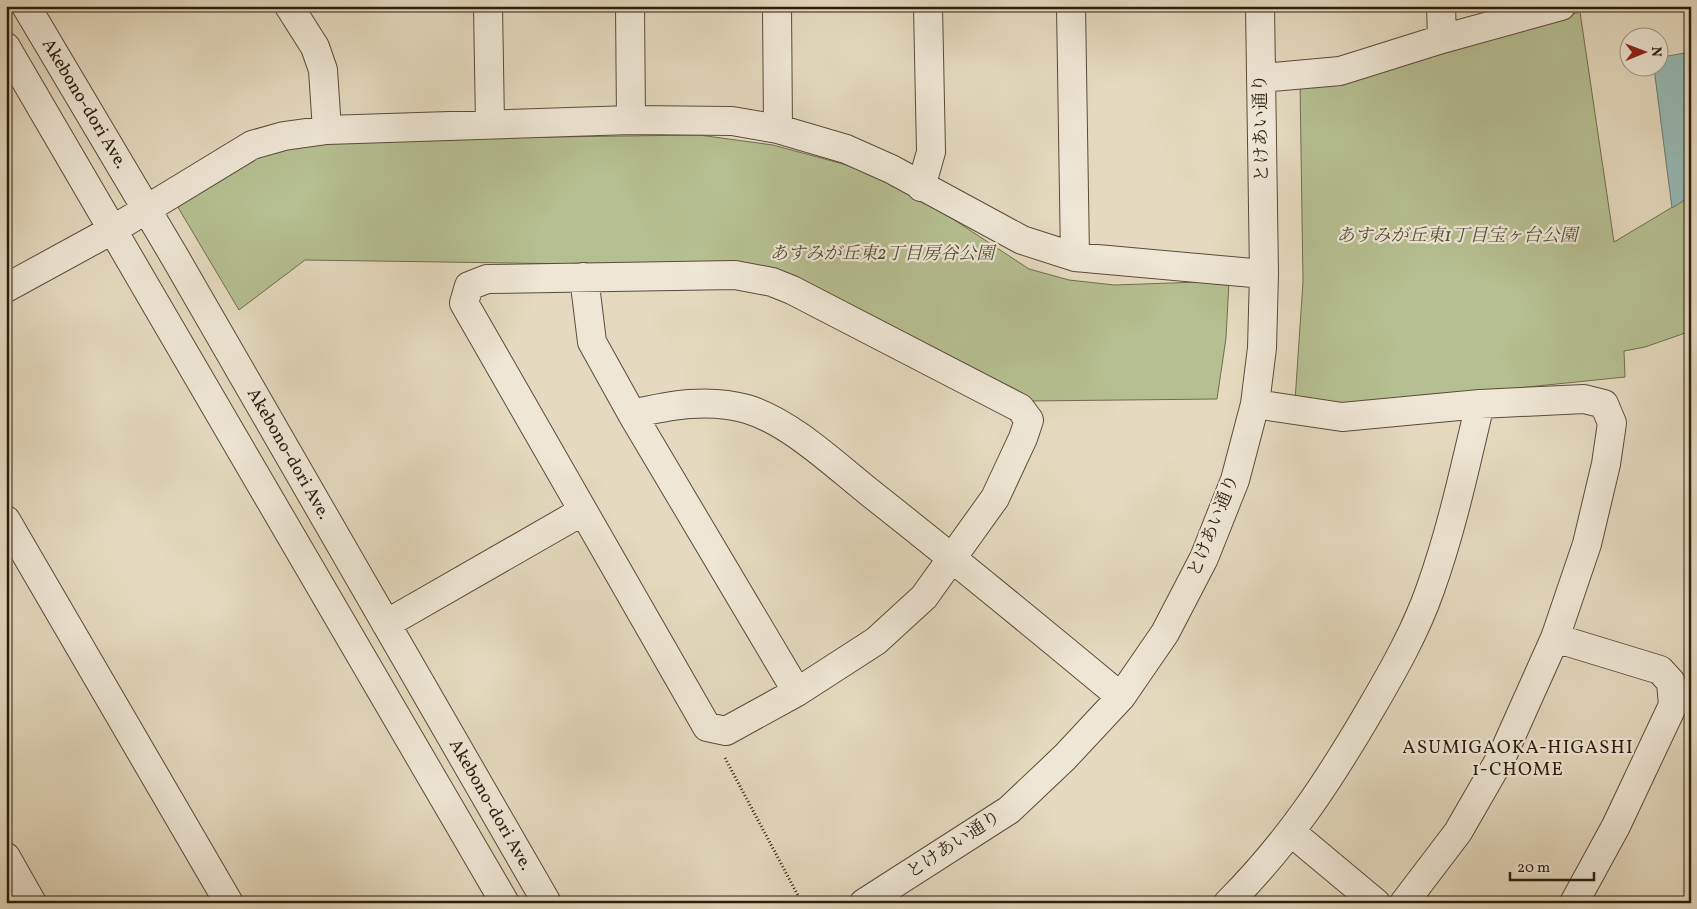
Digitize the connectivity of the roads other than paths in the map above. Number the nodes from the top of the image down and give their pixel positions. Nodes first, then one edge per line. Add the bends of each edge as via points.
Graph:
1 (26, 6) edge
2 (288, 6) edge
3 (488, 6) edge
4 (630, 6) edge
5 (777, 6) edge
6 (928, 6) edge
7 (1071, 6) edge
8 (1260, 6) edge
9 (1442, 6) edge
10 (1561, 6) edge
11 (1442, 39) junction
12 (6, 47) edge
13 (1261, 78) junction
14 (631, 120) junction
15 (490, 124) junction
16 (778, 129) junction
17 (327, 130) junction
18 (921, 187) junction
19 (147, 210) junction
20 (114, 229) junction
21 (1075, 257) junction
22 (1264, 274) junction
23 (584, 277) junction
24 (6, 288) edge
25 (1255, 404) junction
26 (1480, 404) junction
27 (632, 414) junction
28 (583, 511) junction
29 (6, 520) edge
30 (953, 558) junction
31 (386, 624) junction
32 (1555, 638) junction
33 (797, 692) junction
34 (1121, 697) junction
35 (1291, 832) junction
36 (6, 857) edge
37 (32, 903) edge
38 (229, 903) edge
39 (505, 903) edge
40 (547, 903) edge
41 (864, 903) edge
42 (1228, 903) edge
43 (1376, 903) edge
44 (1404, 903) edge
45 (1574, 903) edge

1 - 19 street, Akebono-dori Ave.
2 - 17 street via 315,47 324,70
3 - 15 street
4 - 14 street
5 - 16 street
6 - 18 street via 931,152
7 - 21 street
8 - 13 street, とけあい通り
9 - 11 street
10 - 11 street
11 - 13 street via 1340,71
12 - 20 street, Akebono-dori Ave.
13 - 22 street, とけあい通り
14 - 15 street
14 - 16 street via 732,121
15 - 17 street
16 - 18 street via 846,149
17 - 19 street via 284,136 252,145
18 - 21 street via 1022,240
19 - 20 street
19 - 31 street, Akebono-dori Ave.
20 - 24 street
20 - 39 street, Akebono-dori Ave.
21 - 22 street
22 - 25 street, とけあい通り via 1262,348
23 - 27 street via 592,342
23 - 28 street via 487,279 469,286 464,303
23 - 30 street via 735,275 772,282 1020,408 1029,420 1023,438 995,498
25 - 26 street via 1342,417
25 - 34 street, とけあい通り via 1235,480 1204,558 1165,633
26 - 32 street via 1584,399 1604,404 1612,423 1606,464 1586,544
26 - 35 street via 1454,518 1429,592 1392,672 1335,771
27 - 30 street via 705,402 748,409 793,432
27 - 33 street
28 - 31 street
28 - 33 street via 708,727 726,731
29 - 38 street
30 - 33 street via 924,597 876,641
30 - 34 street
31 - 40 street, Akebono-dori Ave.
32 - 44 street via 1504,752 1458,832
32 - 45 street via 1660,670 1672,682 1673,705 1616,826
34 - 41 street, とけあい通り via 1009,810
35 - 42 street
35 - 43 street
36 - 37 street

